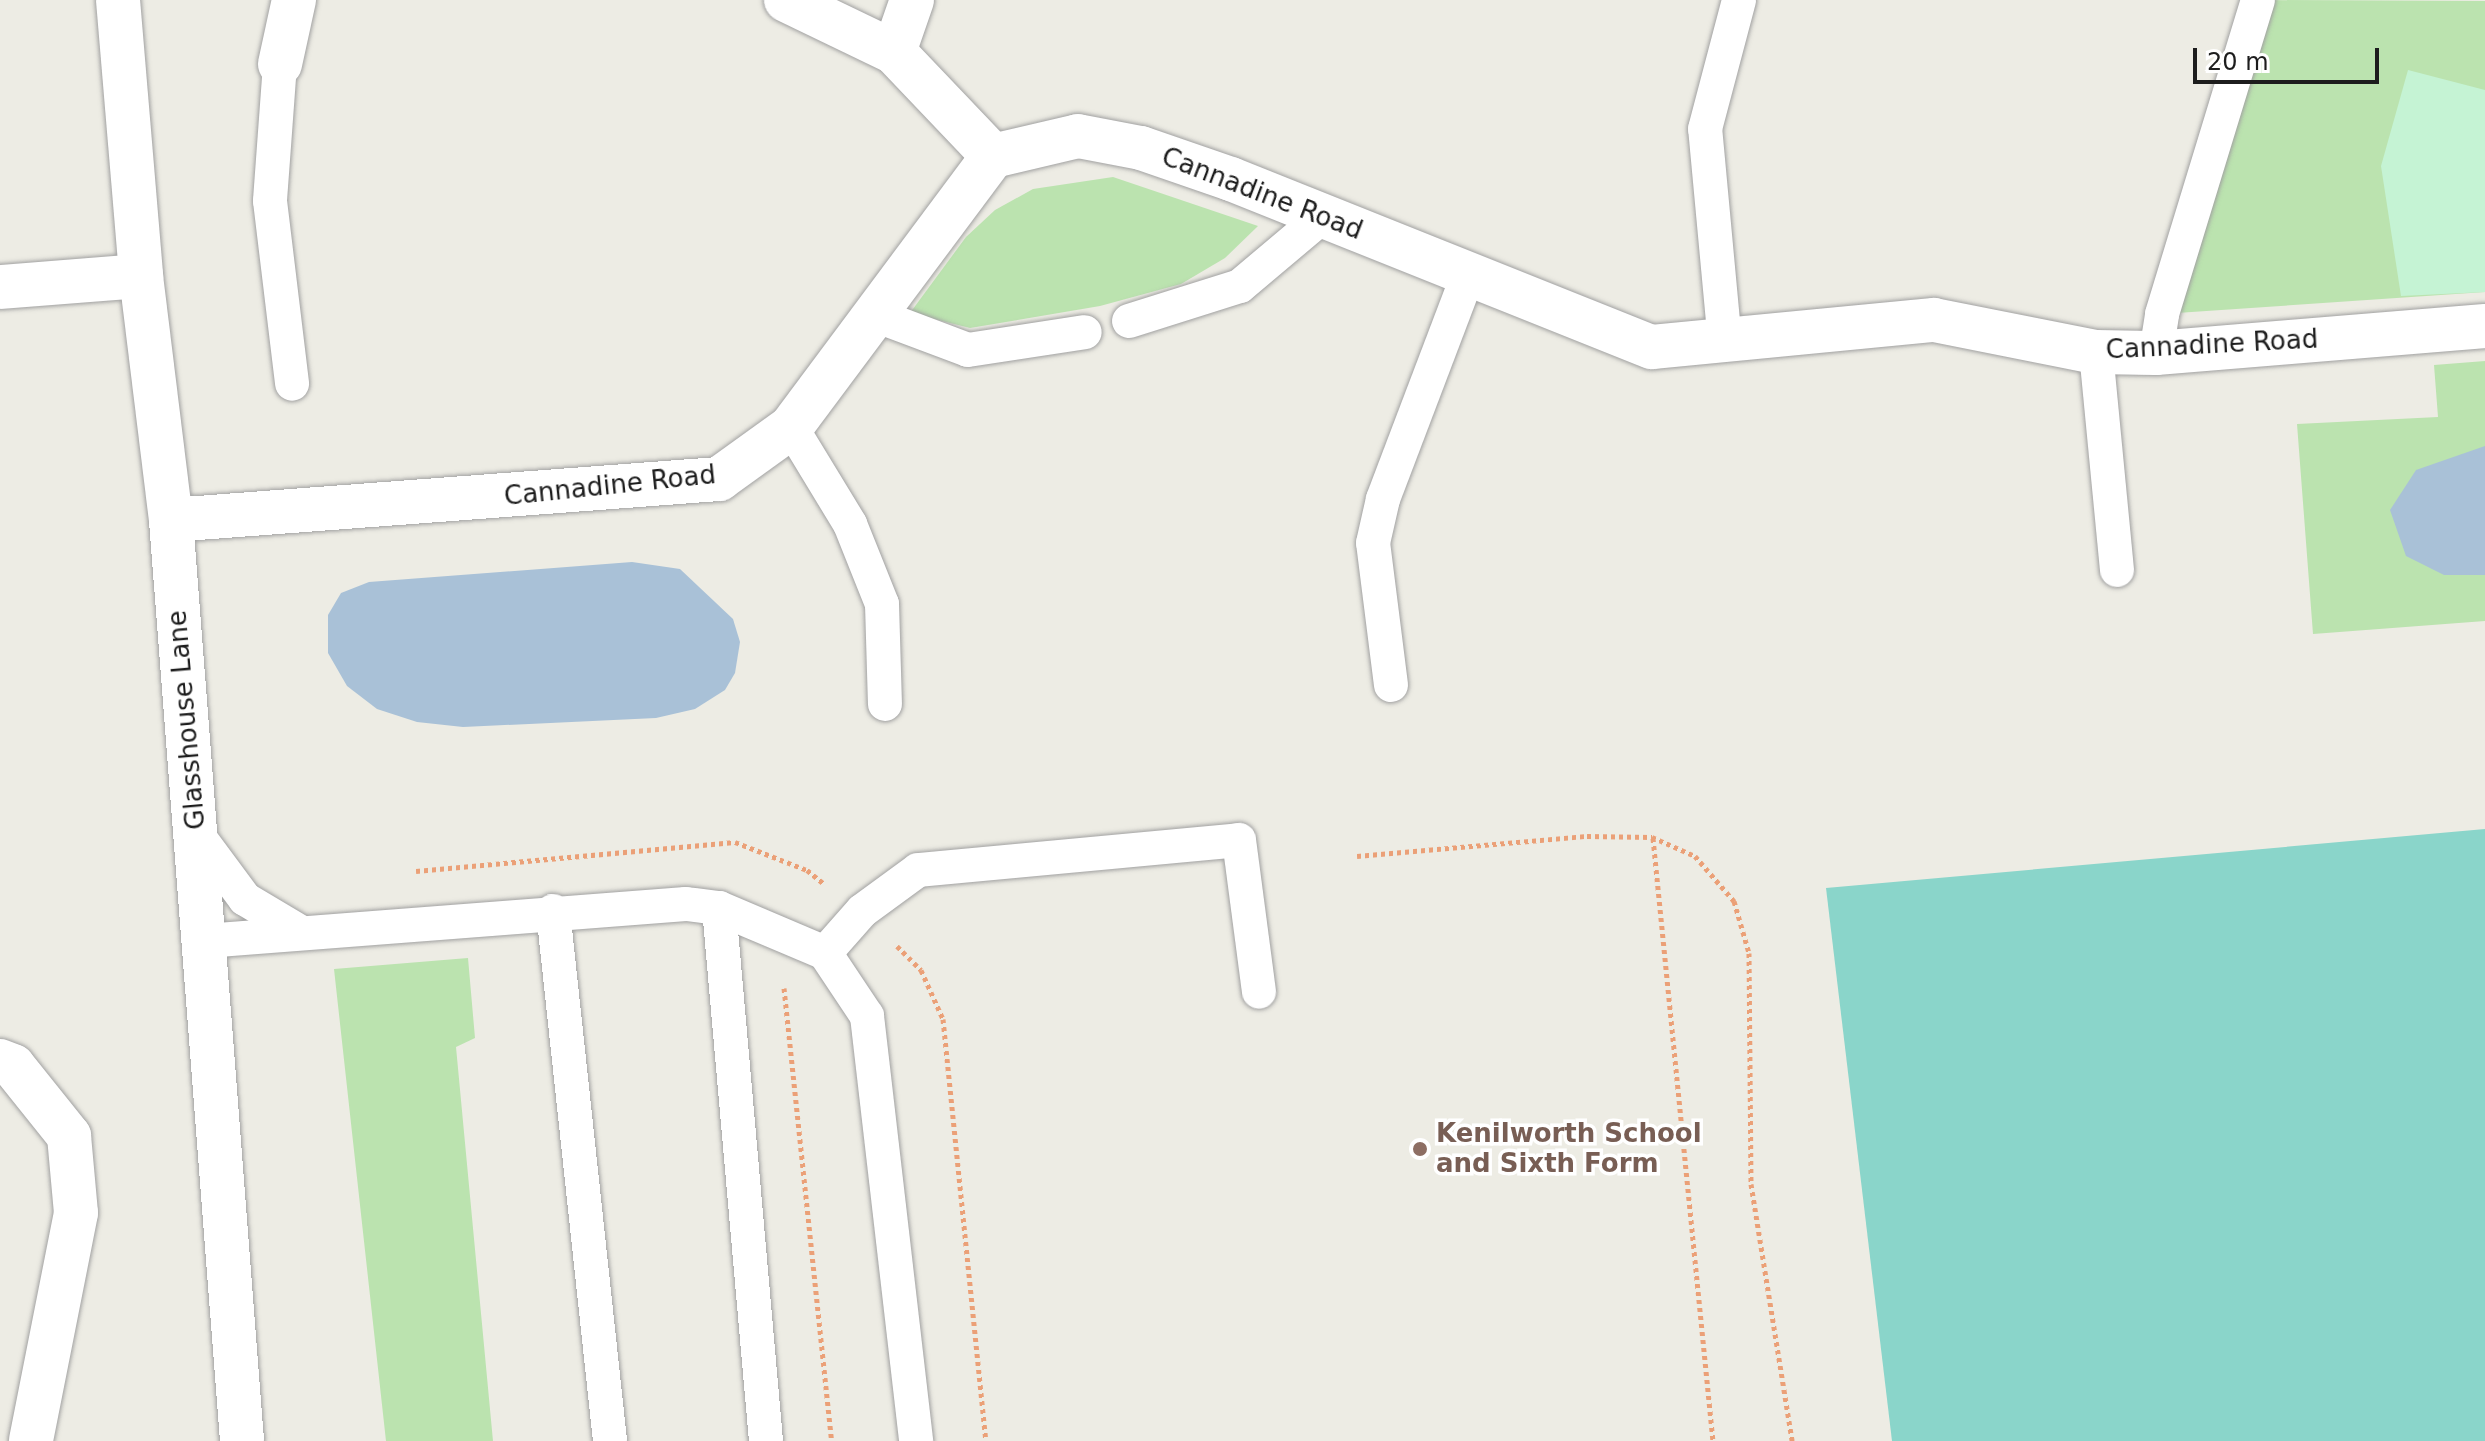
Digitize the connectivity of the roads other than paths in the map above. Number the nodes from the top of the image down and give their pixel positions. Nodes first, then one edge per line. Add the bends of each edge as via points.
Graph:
1 (118, 0) edge
2 (294, 0) edge
3 (786, 0) edge
4 (912, 0) edge
5 (1739, 0) edge
6 (2258, 0) edge
7 (894, 52) junction
8 (280, 64) joint
9 (993, 156) junction
10 (1323, 216) junction
11 (1468, 275) junction
12 (141, 276) junction
13 (0, 287) edge
14 (875, 315) junction
15 (1129, 321) dead end
16 (2485, 326) edge
17 (1085, 332) dead end
18 (1725, 343) junction
19 (2096, 352) junction
20 (2156, 353) junction
21 (292, 384) dead end
22 (791, 427) junction
23 (171, 520) junction
24 (2117, 570) dead end
25 (1391, 685) dead end
26 (885, 704) dead end
27 (196, 832) junction
28 (719, 908) junction
29 (553, 911) junction
30 (302, 933) junction
31 (205, 941) junction
32 (825, 953) junction
33 (1259, 992) dead end
34 (0, 1061) edge
35 (31, 1441) edge
36 (242, 1441) edge
37 (610, 1441) edge
38 (766, 1441) edge
39 (916, 1441) edge

1 - 12 street, Glasshouse Lane
2 - 8 street
3 - 7 street
4 - 7 street
5 - 18 lane via 1705,129
6 - 20 lane via 2162,314
7 - 9 street
8 - 21 lane via 270,201
9 - 10 street, Cannadine Road via 1078,136 1141,148
9 - 14 street, Cannadine Road
10 - 11 street, Cannadine Road
10 - 15 lane via 1240,286
11 - 18 street, Cannadine Road via 1652,347
11 - 25 lane via 1383,499 1373,543
12 - 13 street
12 - 23 street, Glasshouse Lane
14 - 17 lane via 968,350
14 - 22 street, Cannadine Road
16 - 20 street, Cannadine Road
18 - 19 street, Cannadine Road via 1934,320
19 - 20 street, Cannadine Road
19 - 24 lane
22 - 23 street, Cannadine Road via 719,479
22 - 26 lane via 850,524 882,604
23 - 27 street, Glasshouse Lane
27 - 30 lane via 245,899
27 - 31 street, Glasshouse Lane
28 - 29 lane via 686,904
28 - 32 lane
28 - 38 lane
29 - 30 lane
29 - 37 lane
30 - 31 lane
31 - 36 street, Glasshouse Lane
32 - 33 lane via 862,911 918,870 1239,840
32 - 39 lane via 867,1016
34 - 35 street via 13,1066 69,1136 74,1197 59,1314

